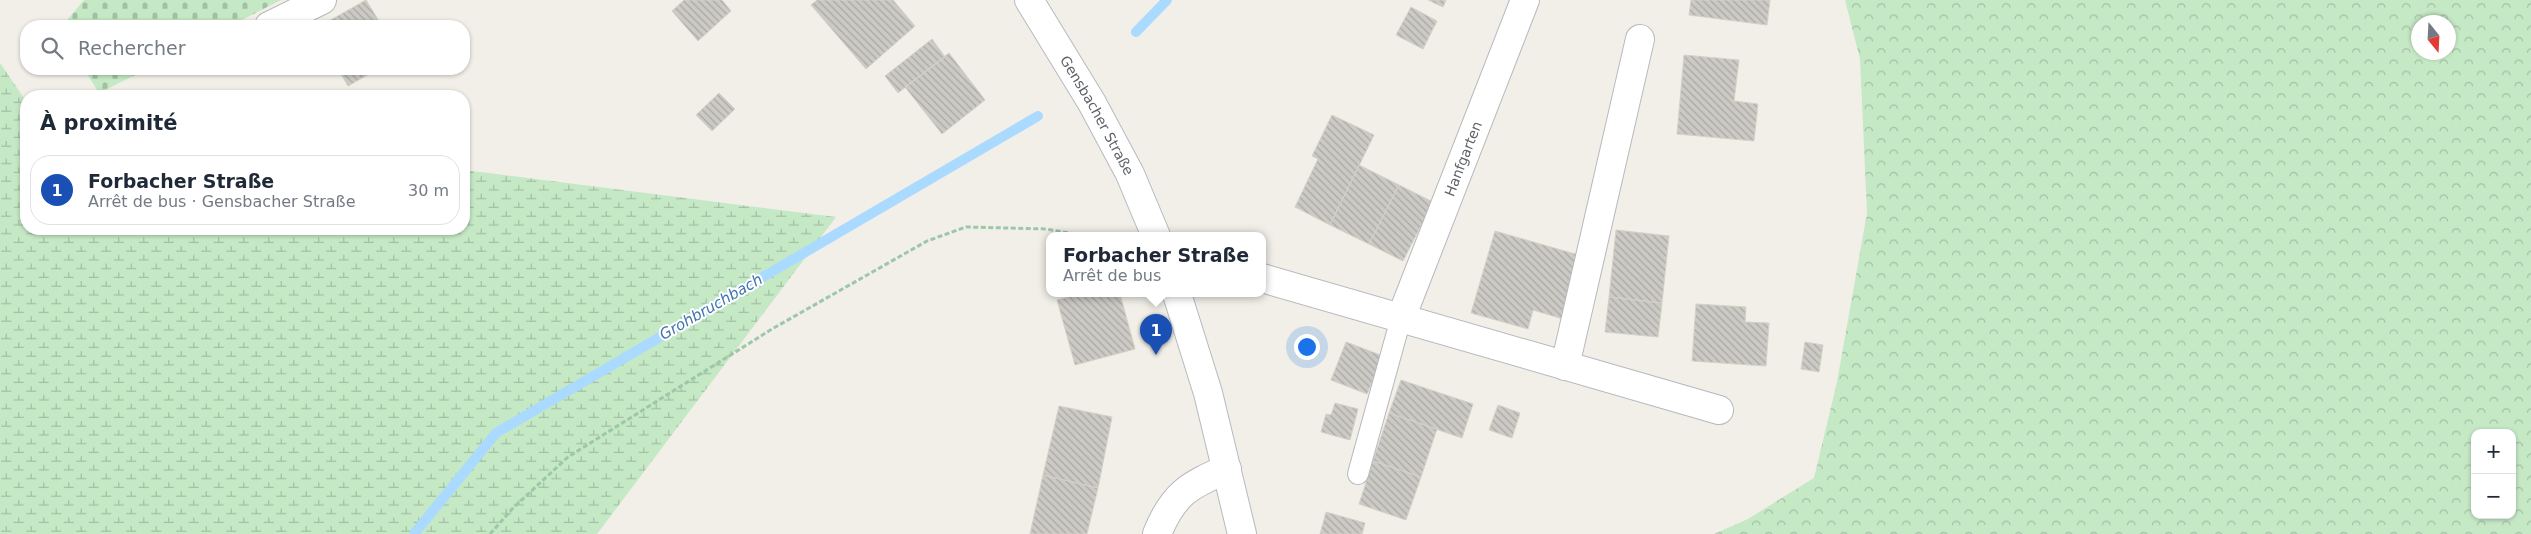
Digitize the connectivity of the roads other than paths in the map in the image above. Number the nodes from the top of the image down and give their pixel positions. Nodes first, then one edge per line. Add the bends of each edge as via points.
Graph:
1 (322, 0) edge
2 (1029, 0) edge
3 (1525, 0) edge
4 (281, 20) edge
5 (1640, 39) dead end
6 (1154, 232) edge
7 (1266, 279) edge
8 (1177, 297) edge
9 (1401, 318) junction
10 (1565, 366) junction
11 (1718, 410) dead end
12 (1227, 469) junction
13 (1358, 474) dead end
14 (1157, 534) edge
15 (1242, 534) edge

1 - 4 street
2 - 6 street, Gensbacher Straße via 1092,103 1130,174
3 - 9 street, Hanfgarten
5 - 10 street
7 - 9 street
8 - 12 street via 1208,393
9 - 10 street
9 - 13 lane
10 - 11 street
12 - 14 street via 1196,482 1174,500
12 - 15 street

